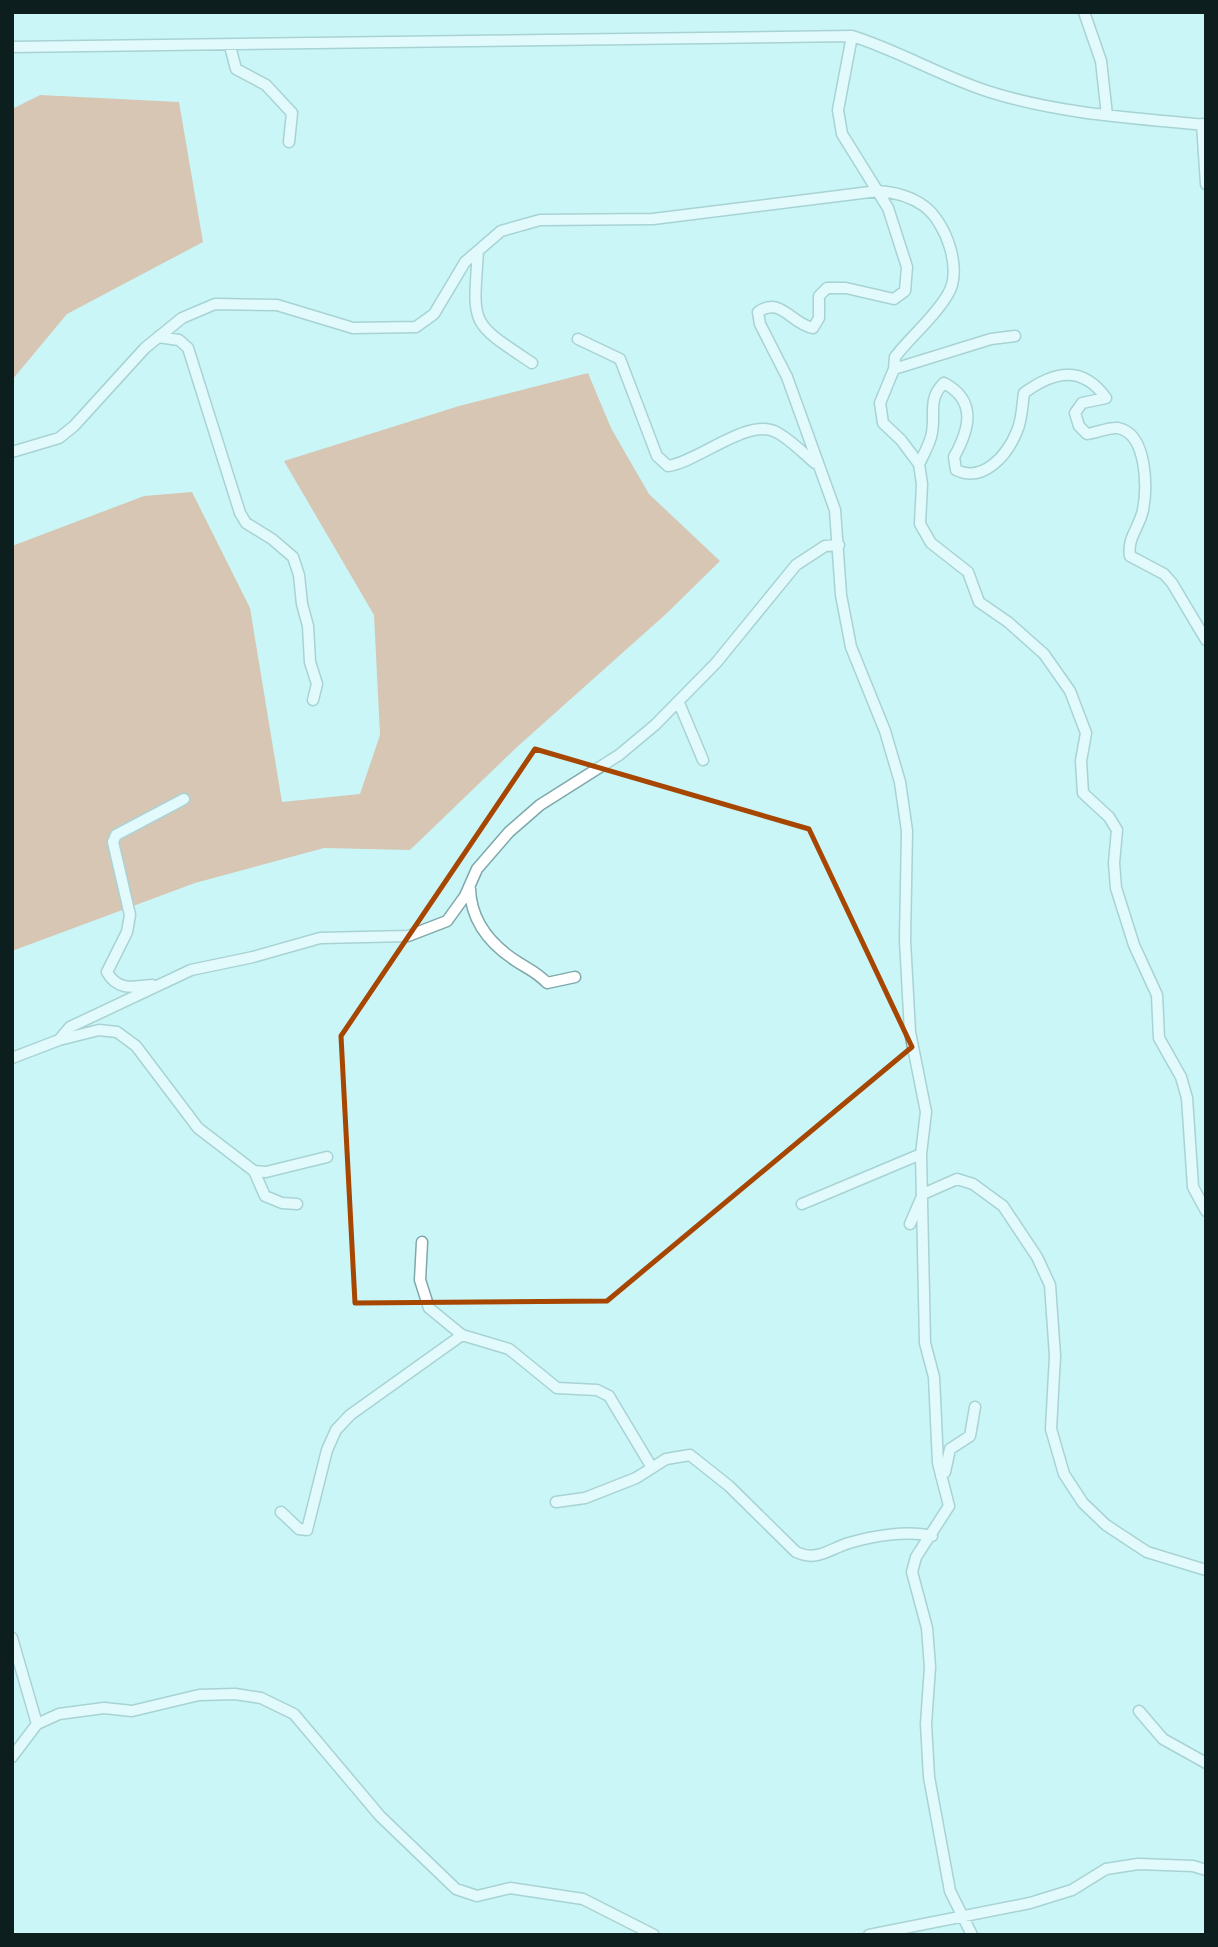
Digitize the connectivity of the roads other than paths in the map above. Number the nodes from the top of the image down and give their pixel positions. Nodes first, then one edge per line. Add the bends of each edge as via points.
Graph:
1 (1084, 12) edge
2 (852, 36) junction
3 (230, 46) junction
4 (12, 47) edge
5 (1107, 115) junction
6 (1204, 125) edge
7 (289, 142) dead end
8 (1206, 184) edge
9 (878, 191) junction
10 (478, 251) junction
11 (1015, 336) dead end
12 (158, 337) junction
13 (579, 339) dead end
14 (532, 363) dead end
15 (894, 369) junction
16 (12, 452) edge
17 (919, 464) junction
18 (818, 466) junction
19 (839, 545) junction
20 (1206, 640) edge
21 (313, 700) dead end
22 (679, 703) junction
23 (703, 760) dead end
24 (184, 799) dead end
25 (470, 881) junction
26 (575, 977) dead end
27 (159, 984) junction
28 (59, 1040) junction
29 (12, 1058) edge
30 (921, 1154) junction
31 (327, 1157) dead end
32 (254, 1171) junction
33 (923, 1194) junction
34 (297, 1204) dead end
35 (802, 1205) dead end
36 (1206, 1212) edge
37 (910, 1224) dead end
38 (422, 1242) dead end
39 (462, 1335) junction
40 (975, 1407) dead end
41 (651, 1466) junction
42 (941, 1476) junction
43 (556, 1502) dead end
44 (281, 1512) dead end
45 (932, 1536) junction
46 (1206, 1570) edge
47 (12, 1638) edge
48 (1139, 1711) dead end
49 (37, 1724) junction
50 (12, 1757) edge
51 (1206, 1763) edge
52 (1206, 1870) edge
53 (962, 1914) junction
54 (654, 1935) edge
55 (869, 1935) edge
56 (972, 1935) edge

1 - 5 street via 1101,61
2 - 3 street
2 - 5 street via 991,93 1077,113
2 - 9 street via 838,110 842,134
3 - 4 street
3 - 7 street via 236,69 266,85 292,113
5 - 6 street
6 - 8 street
9 - 10 street via 653,219 540,220 501,230
9 - 15 street via 897,192 925,206 945,239 955,277 948,294 895,357
9 - 18 street via 907,267 905,291 894,299 827,288 819,296 819,318 813,328 802,326 779,307 767,306 758,312
10 - 12 street via 465,262 434,314 416,327 353,328 277,304 215,304 182,318
10 - 14 street via 478,322
11 - 15 street
12 - 16 street via 59,438
12 - 21 street via 179,340 188,348 246,523 293,557 317,684
13 - 18 street via 620,359 657,456 668,466 683,464 766,428
15 - 17 street via 880,403 883,423
17 - 20 street via 931,439 932,402 944,383 955,389 970,421 954,457 956,470 968,475 979,474 1007,450 1018,429 1024,393 1067,374 1090,381 1106,398 1082,403 1075,413 1079,426 1087,434 1122,429 1142,458 1143,508 1128,543 1130,556 1164,574
17 - 36 street via 920,524 931,543 968,572 979,602 1044,654 1082,716 1086,733 1081,761 1083,793 1117,830 1116,888 1134,945 1157,995 1159,1038 1187,1098 1193,1187
18 - 19 street via 835,510
19 - 22 street via 825,546 796,565
19 - 30 street via 841,595 851,647 885,731 900,782 907,831 905,940 910,1032 926,1112
22 - 23 street
22 - 25 street via 618,755 540,805 498,844
24 - 27 street via 116,835 113,842 130,915 127,932 107,972 116,984 128,988
25 - 26 street via 473,916 516,962 538,972 547,983
25 - 27 street via 447,921 420,933 320,938 191,970
27 - 28 street via 70,1027
28 - 29 street
28 - 32 street via 99,1030 117,1032 136,1046 198,1128
30 - 33 street
30 - 35 street
31 - 32 street
32 - 34 street via 265,1196
33 - 37 street
33 - 42 street via 925,1343 934,1377
33 - 46 street via 957,1179 973,1184 1003,1206 1037,1257 1050,1285 1055,1356 1051,1429 1063,1474 1083,1503 1147,1552
38 - 39 street via 424,1300
39 - 41 street via 509,1349 557,1388 597,1390 609,1396
39 - 44 street via 336,1430 307,1530 299,1529
40 - 42 street via 970,1436 950,1449
41 - 43 street via 636,1478 585,1498
41 - 45 street via 676,1456 696,1457 790,1547 810,1558 863,1539 913,1533
42 - 45 street via 949,1506
45 - 53 street via 916,1557 912,1572 927,1629 929,1777 947,1876
47 - 49 street
48 - 51 street via 1163,1739
49 - 50 street
49 - 54 street via 59,1714 104,1708 132,1711 199,1695 261,1698 294,1714 380,1816 456,1889 477,1896 510,1888 583,1899
52 - 53 street via 1138,1864 1106,1869 1072,1890 1030,1903
53 - 55 street
53 - 56 street

